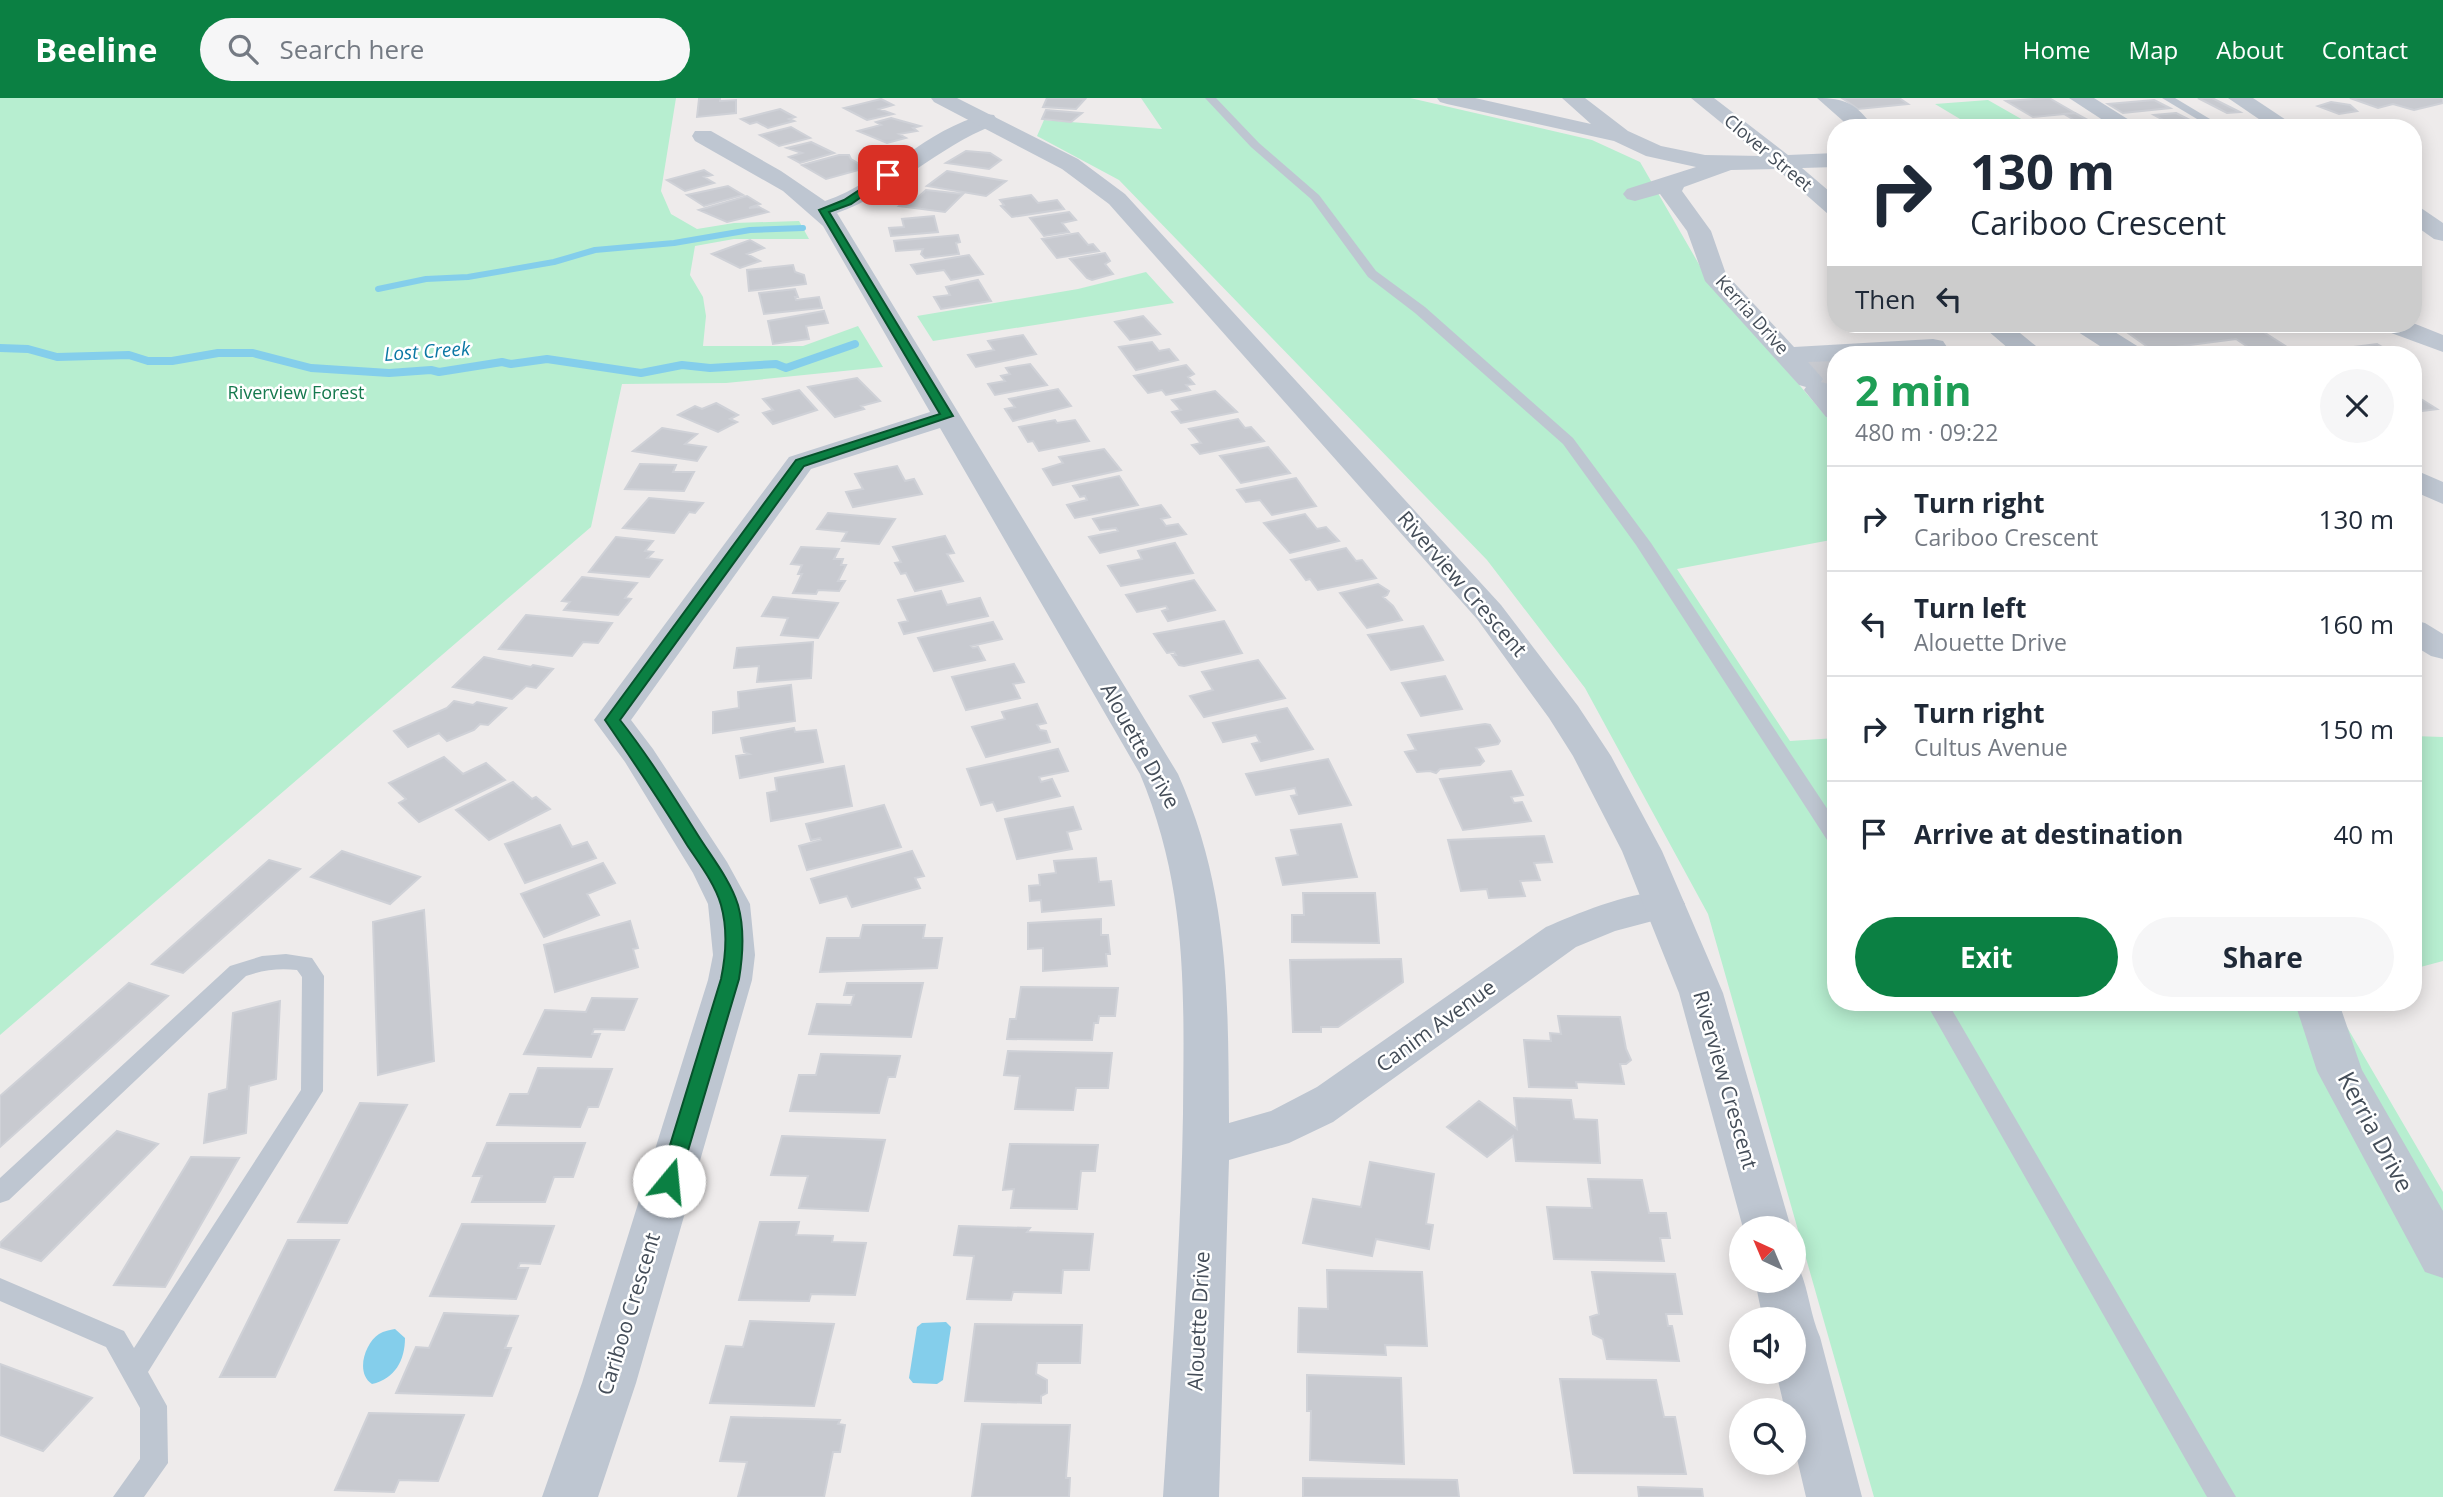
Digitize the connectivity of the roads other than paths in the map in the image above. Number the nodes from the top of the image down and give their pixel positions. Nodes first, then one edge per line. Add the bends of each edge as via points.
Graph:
1 (1210, 98) edge
2 (1447, 98) edge
3 (1572, 98) edge
4 (1701, 98) edge
5 (1827, 98) edge
6 (2080, 98) edge
7 (2167, 98) edge
8 (2238, 98) edge
9 (972, 108) edge
10 (1854, 119) edge
11 (2116, 119) edge
12 (2204, 119) edge
13 (2272, 119) edge
14 (704, 136) dead end
15 (1627, 139) junction
16 (1827, 160) edge
17 (1778, 161) junction
18 (1724, 165) junction
19 (1676, 182) junction
20 (1635, 194) dead end
21 (1827, 202) edge
22 (823, 210) junction
23 (2422, 220) edge
24 (2422, 230) edge
25 (2443, 236) edge
26 (2005, 333) edge
27 (2098, 333) edge
28 (2415, 333) edge
29 (2443, 344) edge
30 (2021, 346) edge
31 (2118, 346) edge
32 (1827, 354) edge
33 (1788, 355) junction
34 (1821, 393) edge
35 (947, 416) junction
36 (2422, 483) edge
37 (2443, 495) edge
38 (2422, 636) edge
39 (2443, 649) edge
40 (1827, 824) edge
41 (1664, 904) junction
42 (1942, 1011) edge
43 (2320, 1011) edge
44 (1207, 1145) junction
45 (0, 1193) edge
46 (1764, 1216) edge
47 (2443, 1257) edge
48 (0, 1289) edge
49 (133, 1372) junction
50 (1806, 1384) edge
51 (127, 1497) edge
52 (569, 1497) edge
53 (1191, 1497) edge
54 (1834, 1497) edge
55 (2222, 1497) edge

1 - 40 lane via 1315,197 1372,274 1420,310 1568,441 1643,543
2 - 15 street
3 - 15 street
4 - 17 street, Clover Street
5 - 10 street
6 - 11 street
7 - 12 lane
8 - 13 street
9 - 22 street via 956,132 848,202
9 - 41 street, Riverview Crescent via 1070,164 1127,209 1489,612 1592,756 1642,850
14 - 22 street, Alouette Drive
15 - 18 street via 1689,160
16 - 17 street
17 - 18 street
17 - 21 street, Clover Street
18 - 19 street
19 - 20 street
19 - 33 street, Kerria Drive via 1670,191 1699,232 1714,276
22 - 35 street, Alouette Drive
23 - 25 street
24 - 25 street
26 - 30 street
27 - 31 street
28 - 29 street
32 - 33 street
33 - 34 street, Kerria Drive
35 - 44 street, Alouette Drive via 1176,808 1200,907 1205,960
35 - 52 street, Cariboo Crescent via 800,463 612,720 640,757 729,904 734,955 609,1383
36 - 37 street
38 - 39 street
41 - 44 street, Canim Avenue via 1603,919 1560,937 1306,1116 1247,1140
41 - 46 street, Riverview Crescent via 1701,993
42 - 55 lane
43 - 47 street, Kerria Drive via 2340,1071
44 - 53 street, Alouette Drive
45 - 49 lane via 238,971 279,959 304,963 313,976 312,1091
48 - 49 lane via 115,1339
49 - 51 lane via 153,1406 154,1463
50 - 54 street

